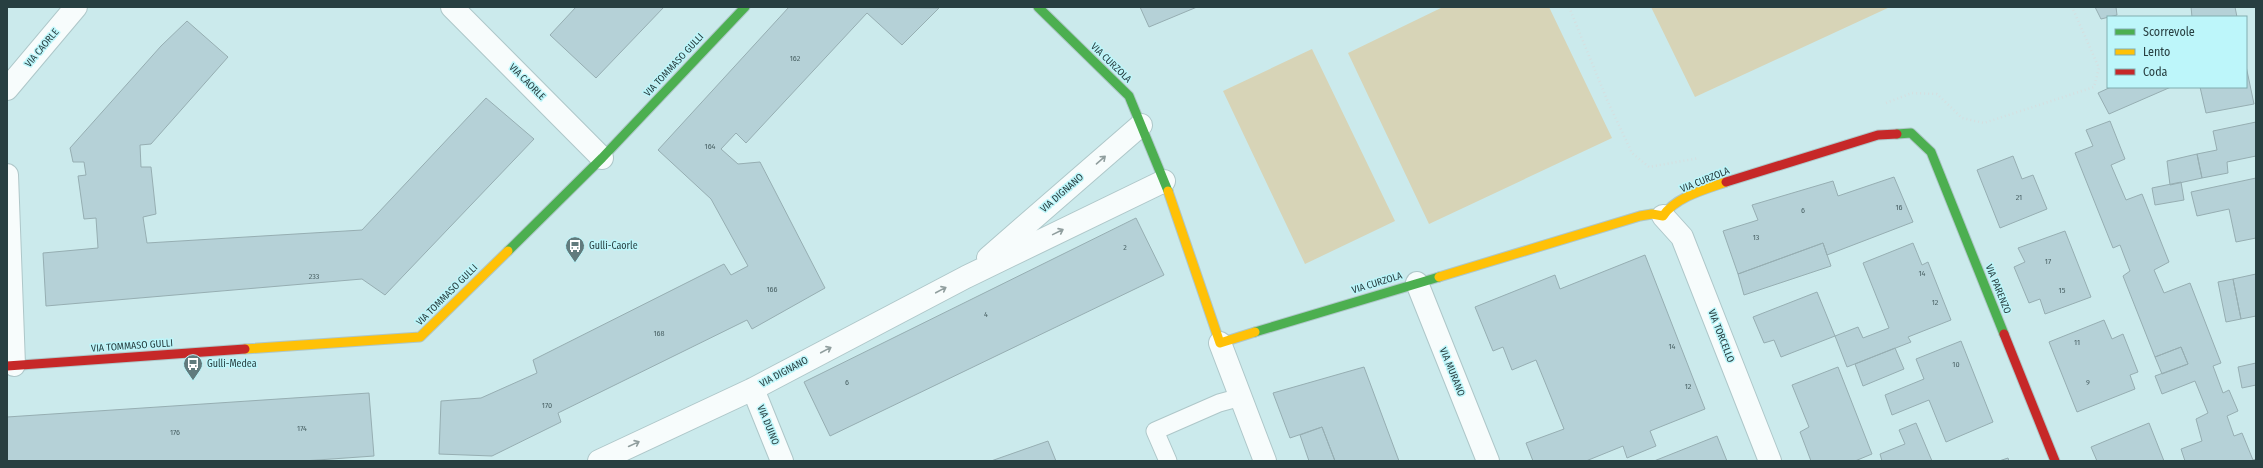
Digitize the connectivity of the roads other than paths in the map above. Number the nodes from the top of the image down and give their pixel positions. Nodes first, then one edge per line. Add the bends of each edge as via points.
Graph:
1 (76, 7) edge
2 (452, 7) edge
3 (745, 7) edge
4 (1038, 7) edge
5 (7, 89) edge
6 (1141, 125) junction
7 (1911, 133) joint
8 (602, 158) junction
9 (7, 175) edge
10 (1164, 181) junction
11 (1663, 216) junction
12 (966, 277) junction
13 (1417, 283) junction
14 (1220, 343) junction
15 (11, 366) edge
16 (753, 388) junction
17 (1241, 397) junction
18 (599, 461) edge
19 (782, 461) edge
20 (1168, 461) edge
21 (1265, 461) edge
22 (1488, 461) edge
23 (1770, 461) edge
24 (2055, 461) edge

1 - 5 street, VIA CAORLE
2 - 8 street, VIA CAORLE
3 - 8 street, VIA TOMMASO GULLI
4 - 6 street, VIA CURZOLA via 1129,96
6 - 10 street, VIA CURZOLA
12 -> 6 street, VIA DIGNANO
7 - 11 street, VIA CURZOLA via 1878,136 1714,186 1684,199 1667,210
7 - 24 street, VIA PARENZO via 1931,152
8 - 15 street, VIA TOMMASO GULLI via 420,337
9 - 15 street
12 -> 10 street, VIA DIGNANO
10 - 14 street, VIA CURZOLA
11 - 13 street, VIA CURZOLA via 1640,216
11 - 23 street, VIA TORCELLO via 1682,237
16 -> 12 street, VIA DIGNANO
13 - 14 street, VIA CURZOLA
13 - 22 street, VIA MURANO
14 - 17 street
18 -> 16 street, VIA DIGNANO
16 - 19 street, VIA DUINO
17 - 20 lane via 1219,403 1155,431
17 - 21 street

